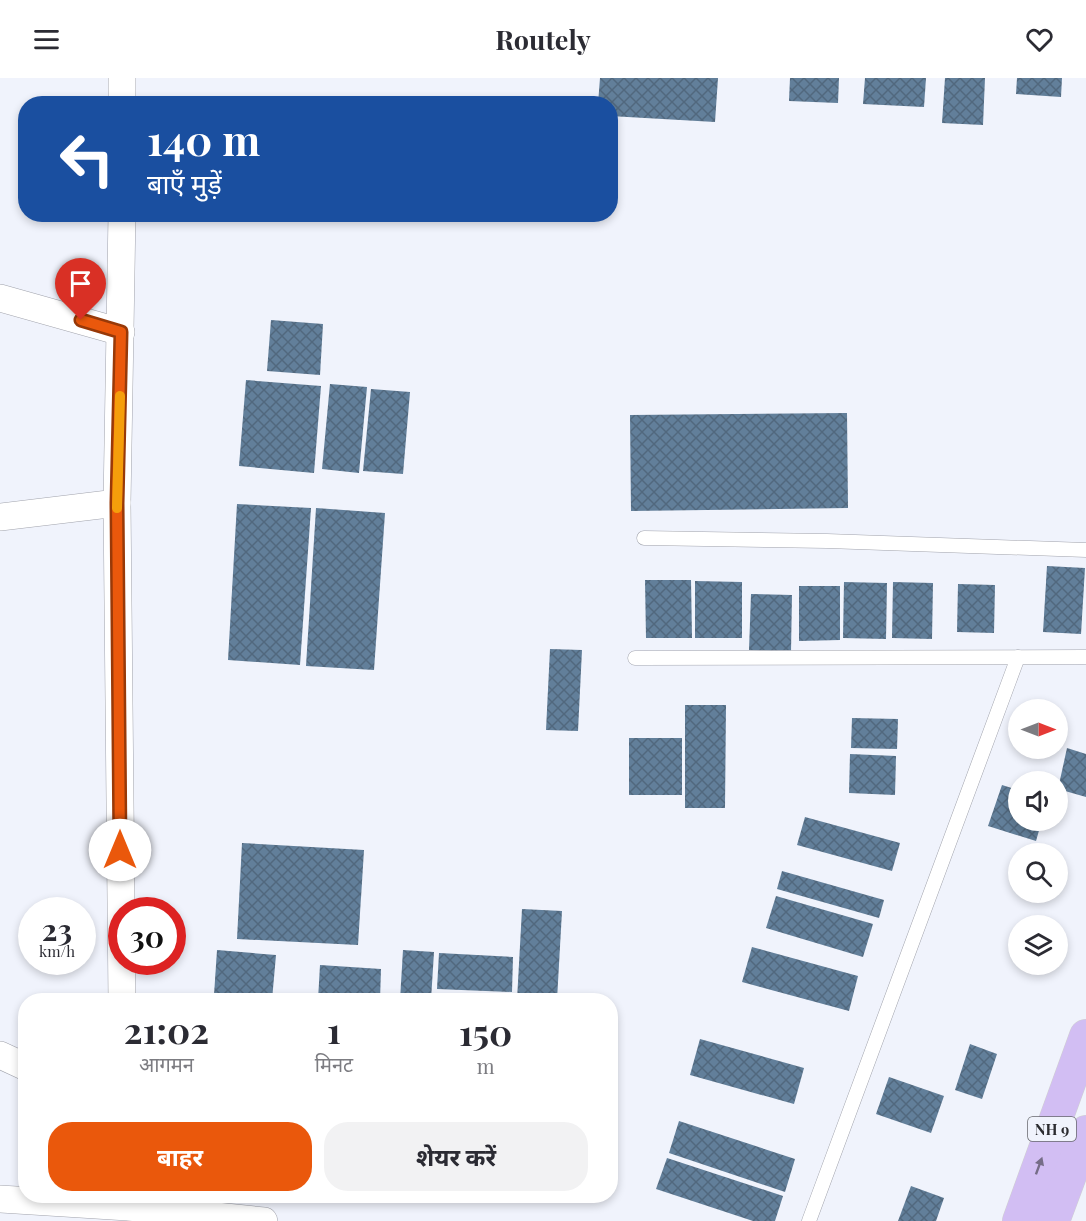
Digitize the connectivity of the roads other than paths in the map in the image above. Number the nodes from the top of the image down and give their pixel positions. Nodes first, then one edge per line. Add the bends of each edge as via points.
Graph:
1 (122, 78) edge
2 (122, 96) edge
3 (122, 222) edge
4 (0, 298) edge
5 (121, 332) junction
6 (117, 503) junction
7 (0, 518) edge
8 (644, 538) dead end
9 (1086, 550) edge
10 (1018, 657) junction
11 (1086, 657) edge
12 (635, 658) dead end
13 (123, 993) edge
14 (1086, 1036) edge
15 (0, 1054) edge
16 (18, 1063) edge
17 (1086, 1132) edge
18 (0, 1199) edge
19 (18, 1199) edge
20 (142, 1203) edge
21 (264, 1221) edge
22 (809, 1221) edge
23 (1018, 1221) edge
24 (1053, 1221) edge

1 - 2 street
3 - 5 street
4 - 5 street
5 - 6 street
6 - 7 street
6 - 13 street
8 - 9 lane
10 - 11 lane
10 - 12 lane
10 - 22 lane
23 -> 14 highway, NH 9
15 - 16 street
17 - 24 highway, NH 9
18 - 19 street
20 - 21 street

